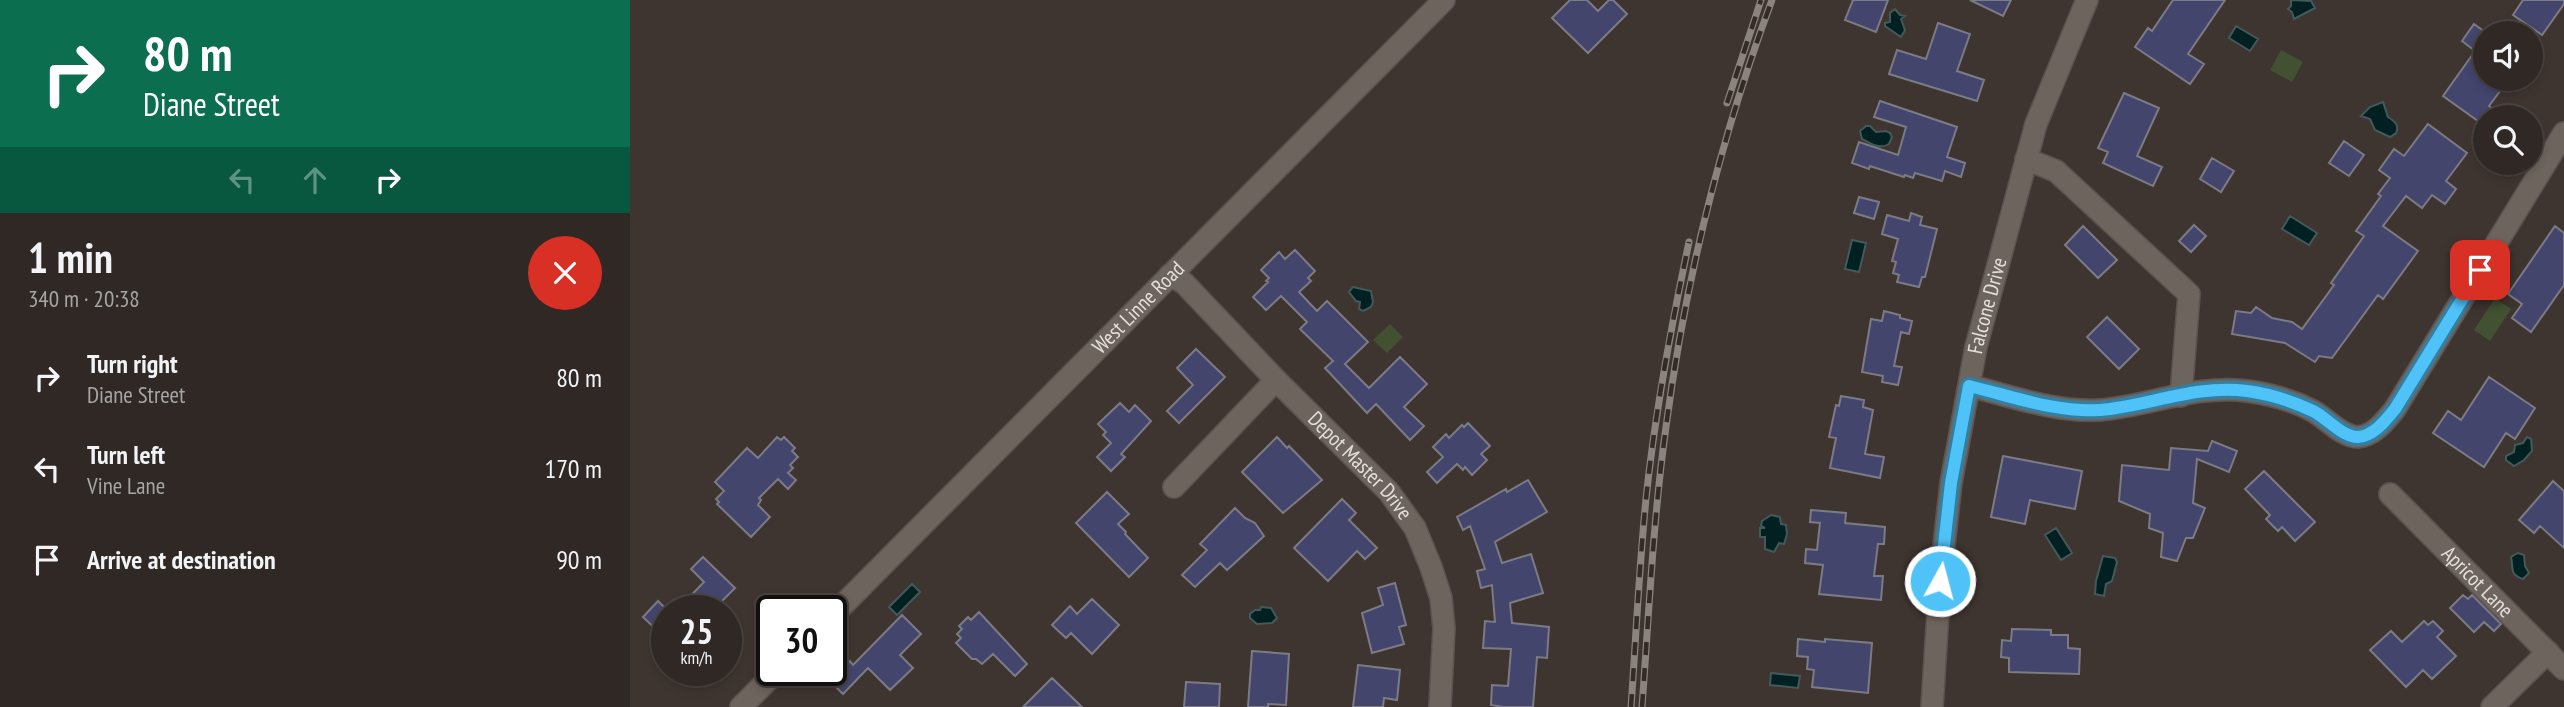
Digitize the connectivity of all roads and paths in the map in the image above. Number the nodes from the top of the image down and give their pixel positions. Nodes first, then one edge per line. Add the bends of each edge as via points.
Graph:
1 (1444, 0) edge
2 (2087, 0) edge
3 (2564, 133) edge
4 (2557, 158) edge
5 (2026, 159) junction
6 (1170, 275) junction
7 (1276, 380) junction
8 (1969, 386) junction
9 (2182, 396) junction
10 (1174, 486) dead end
11 (2390, 494) dead end
12 (847, 601) edge
13 (2548, 652) junction
14 (2564, 669) edge
15 (762, 686) edge
16 (741, 707) edge
17 (1440, 707) edge
18 (1932, 707) edge
19 (2492, 707) edge

1 - 6 street, West Linne Road
2 - 5 street, Falcone Drive
3 - 4 street
4 - 9 street via 2395,409 2367,435 2347,433 2314,411 2281,397 2245,390
5 - 8 street, Falcone Drive
5 - 9 street via 2056,171 2189,294
6 - 7 street, Depot Master Drive via 1184,283
6 - 12 street, West Linne Road
7 - 10 street
7 - 17 street, Depot Master Drive via 1390,492 1415,528 1441,598
8 - 9 street via 2062,408 2099,410
8 - 18 street, Falcone Drive via 1945,532
11 - 13 street, Apricot Lane
13 - 14 street, Apricot Lane
13 - 19 street
15 - 16 street

